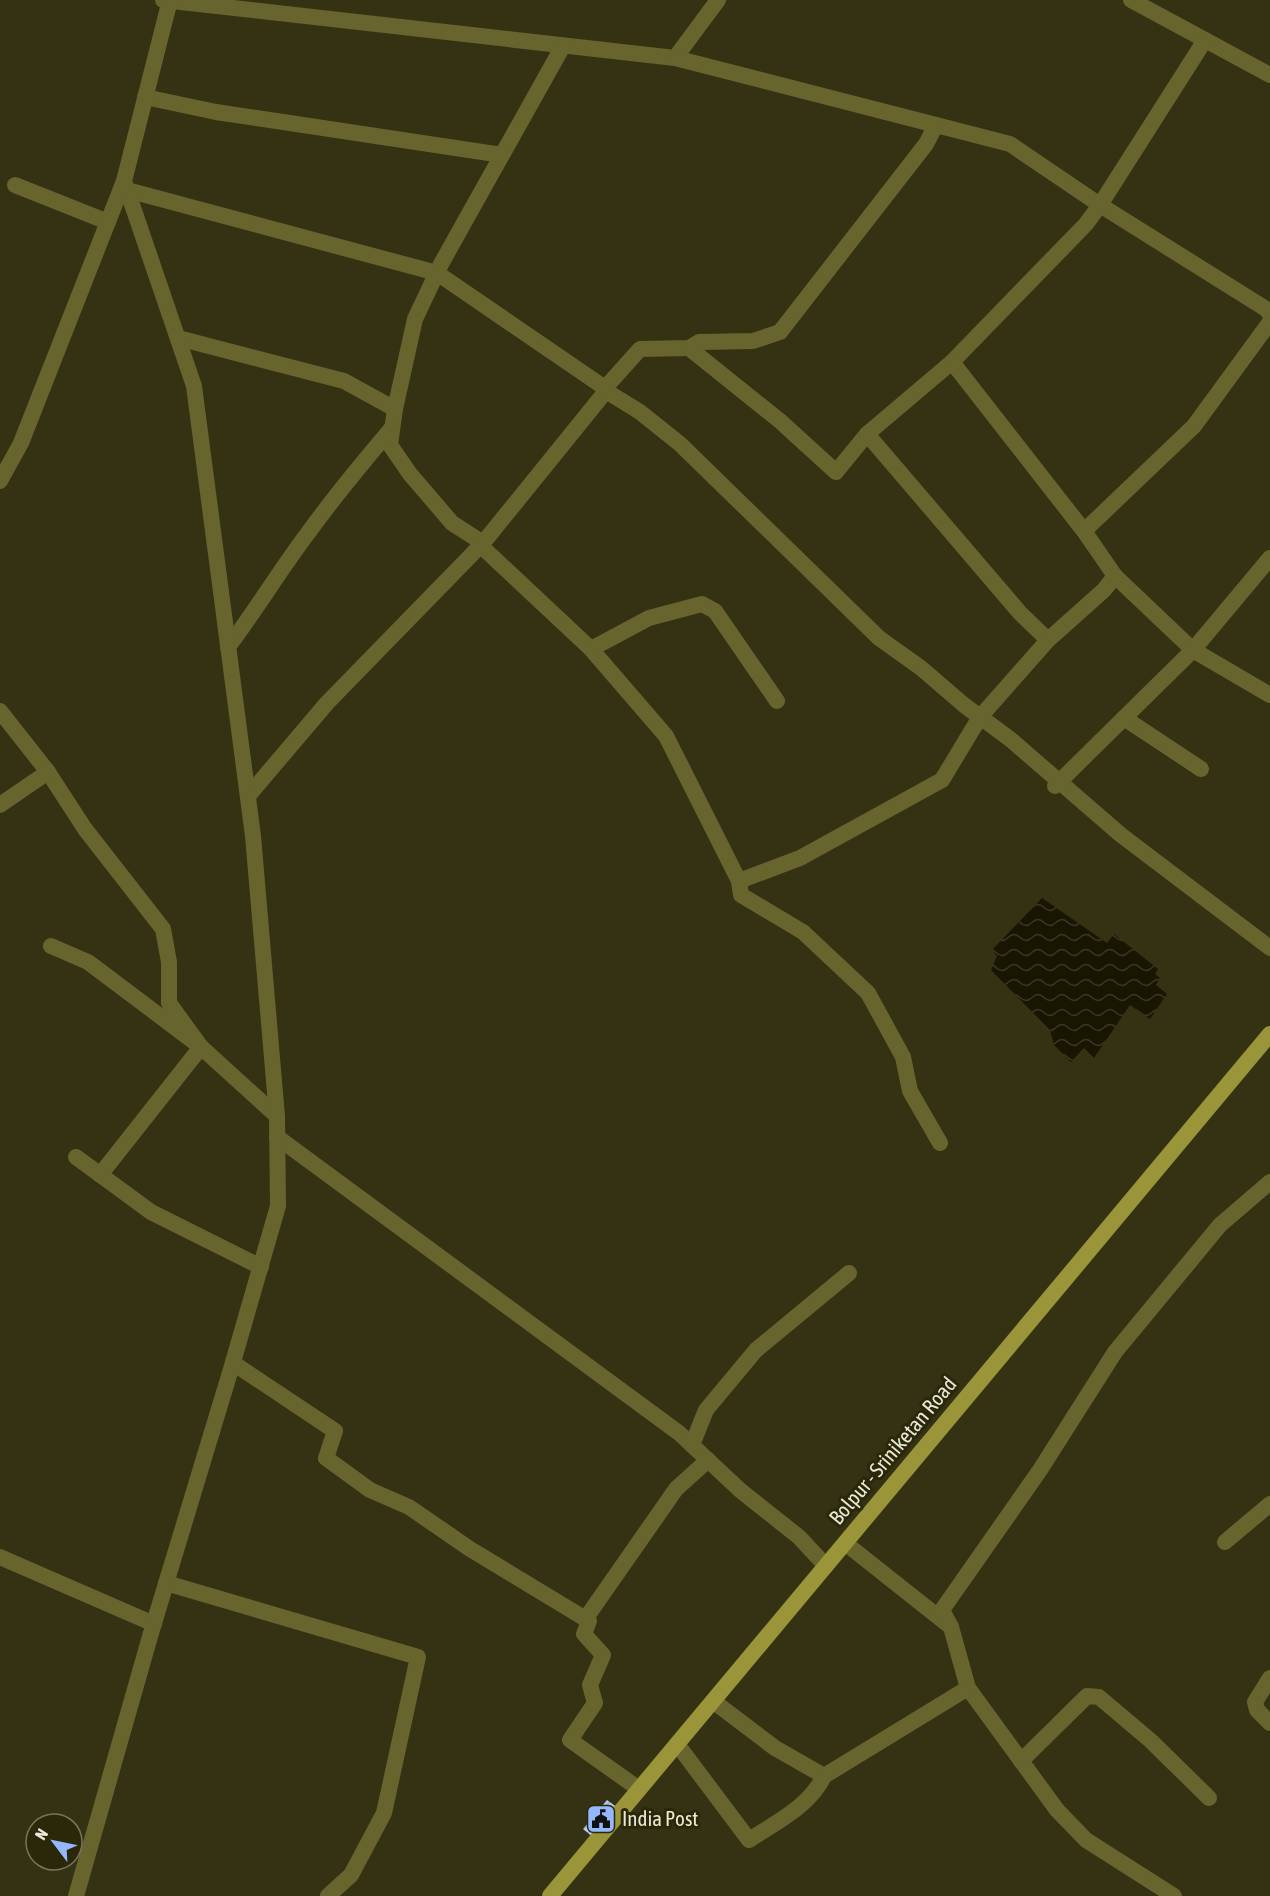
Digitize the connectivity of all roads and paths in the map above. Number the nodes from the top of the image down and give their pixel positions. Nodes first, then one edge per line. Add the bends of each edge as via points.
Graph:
1 (168, 0) edge
2 (717, 0) edge
3 (1131, 0) edge
4 (1205, 40) junction
5 (563, 46) junction
6 (675, 58) junction
7 (1270, 75) edge
8 (146, 96) junction
9 (936, 125) junction
10 (502, 155) junction
11 (15, 185) dead end
12 (125, 186) junction
13 (1100, 205) junction
14 (108, 222) junction
15 (436, 273) junction
16 (1270, 314) edge
17 (1270, 322) edge
18 (178, 338) junction
19 (689, 348) junction
20 (952, 362) junction
21 (395, 409) junction
22 (392, 427) junction
23 (867, 434) junction
24 (0, 481) edge
25 (1084, 531) junction
26 (482, 544) junction
27 (1270, 558) edge
28 (1115, 576) junction
29 (1048, 640) junction
30 (228, 647) junction
31 (591, 649) junction
32 (1193, 650) junction
33 (1270, 694) edge
34 (777, 701) dead end
35 (0, 711) edge
36 (980, 717) junction
37 (1124, 718) junction
38 (1201, 769) dead end
39 (48, 772) junction
40 (1057, 784) junction
41 (248, 796) junction
42 (0, 805) edge
43 (739, 881) junction
44 (51, 946) dead end
45 (1270, 948) edge
46 (1270, 1035) edge
47 (201, 1047) junction
48 (277, 1116) junction
49 (277, 1137) junction
50 (940, 1143) dead end
51 (76, 1157) dead end
52 (100, 1175) junction
53 (1270, 1182) edge
54 (261, 1268) junction
55 (849, 1273) dead end
56 (233, 1363) junction
57 (692, 1445) junction
58 (708, 1460) junction
59 (1270, 1504) edge
60 (1225, 1542) dead end
61 (845, 1543) junction
62 (0, 1557) edge
63 (826, 1566) junction
64 (166, 1583) junction
65 (586, 1618) junction
66 (154, 1623) junction
67 (951, 1627) junction
68 (1270, 1678) edge
69 (968, 1688) junction
70 (713, 1701) junction
71 (1270, 1723) edge
72 (677, 1744) junction
73 (1021, 1761) junction
74 (824, 1776) junction
75 (639, 1789) junction
76 (1209, 1798) dead end
77 (1167, 1894) edge
78 (76, 1896) edge
79 (328, 1896) edge
80 (550, 1896) edge

1 - 5 street
1 - 8 street
2 - 6 street
3 - 4 street
4 - 7 street
4 - 13 street
5 - 6 street
5 - 10 street
6 - 9 street
8 - 10 street via 216,112
8 - 12 street
9 - 13 street via 1010,144
9 - 19 street via 926,144 780,332 753,341 699,342
10 - 15 street
11 - 14 street
12 - 14 street
12 - 15 street
12 - 18 street
13 - 16 street
13 - 20 street
14 - 24 street via 21,443
15 - 19 street via 604,388 640,349
15 - 21 street via 415,319
17 - 25 street via 1194,426
18 - 21 street via 344,381
18 - 30 street via 194,386
19 - 23 street via 836,472
20 - 23 street
20 - 25 street
21 - 22 street
22 - 26 street via 390,445 410,474 452,523
22 - 30 street via 307,534
23 - 29 street via 1020,613
25 - 28 street
26 - 31 street
26 - 36 street via 606,391 680,444 879,638
26 - 41 street via 327,703
27 - 32 street
28 - 29 street
28 - 32 street
29 - 36 street
30 - 41 street
31 - 34 street via 649,618 702,604 715,611
31 - 43 street via 666,736
32 - 33 street
32 - 37 street
35 - 39 street
36 - 40 street via 1010,739
36 - 43 street via 942,780 800,858
37 - 38 street
37 - 40 street
39 - 42 street
39 - 47 street via 85,829 163,929 169,962 169,1004
40 - 45 street
41 - 48 street
43 - 50 street via 741,895 803,932 868,993 903,1057 910,1091
44 - 47 street via 87,962
46 - 61 main road, Bolpur - Sriniketan Road
47 - 48 street
47 - 52 street
48 - 49 street
49 - 54 street via 278,1206
49 - 57 street
51 - 52 street
52 - 54 street via 151,1212
53 - 67 street via 1220,1225 1115,1352 1040,1470 942,1610
54 - 56 street
55 - 57 street via 756,1350 706,1410
56 - 64 street
56 - 65 street via 335,1431 326,1458 370,1490 409,1507 470,1549
57 - 58 street
58 - 63 street via 799,1537
58 - 65 street via 676,1489
59 - 60 street
61 - 63 main road, Bolpur - Sriniketan Road
61 - 67 street
62 - 66 street
63 - 70 main road, Bolpur - Sriniketan Road
64 - 66 street
64 - 79 street via 418,1657 384,1813 351,1875
65 - 75 street via 589,1621 584,1634 603,1655 590,1685 595,1703 570,1740
66 - 78 street
67 - 69 street
68 - 71 street via 1255,1702 1257,1710
69 - 73 street
69 - 74 street
70 - 72 main road, Bolpur - Sriniketan Road
70 - 74 street via 775,1748
72 - 74 street via 749,1840 798,1808
72 - 75 main road, Bolpur - Sriniketan Road
73 - 76 street via 1087,1696 1099,1697
73 - 77 street via 1086,1840
75 - 80 main road, Bolpur - Sriniketan Road

